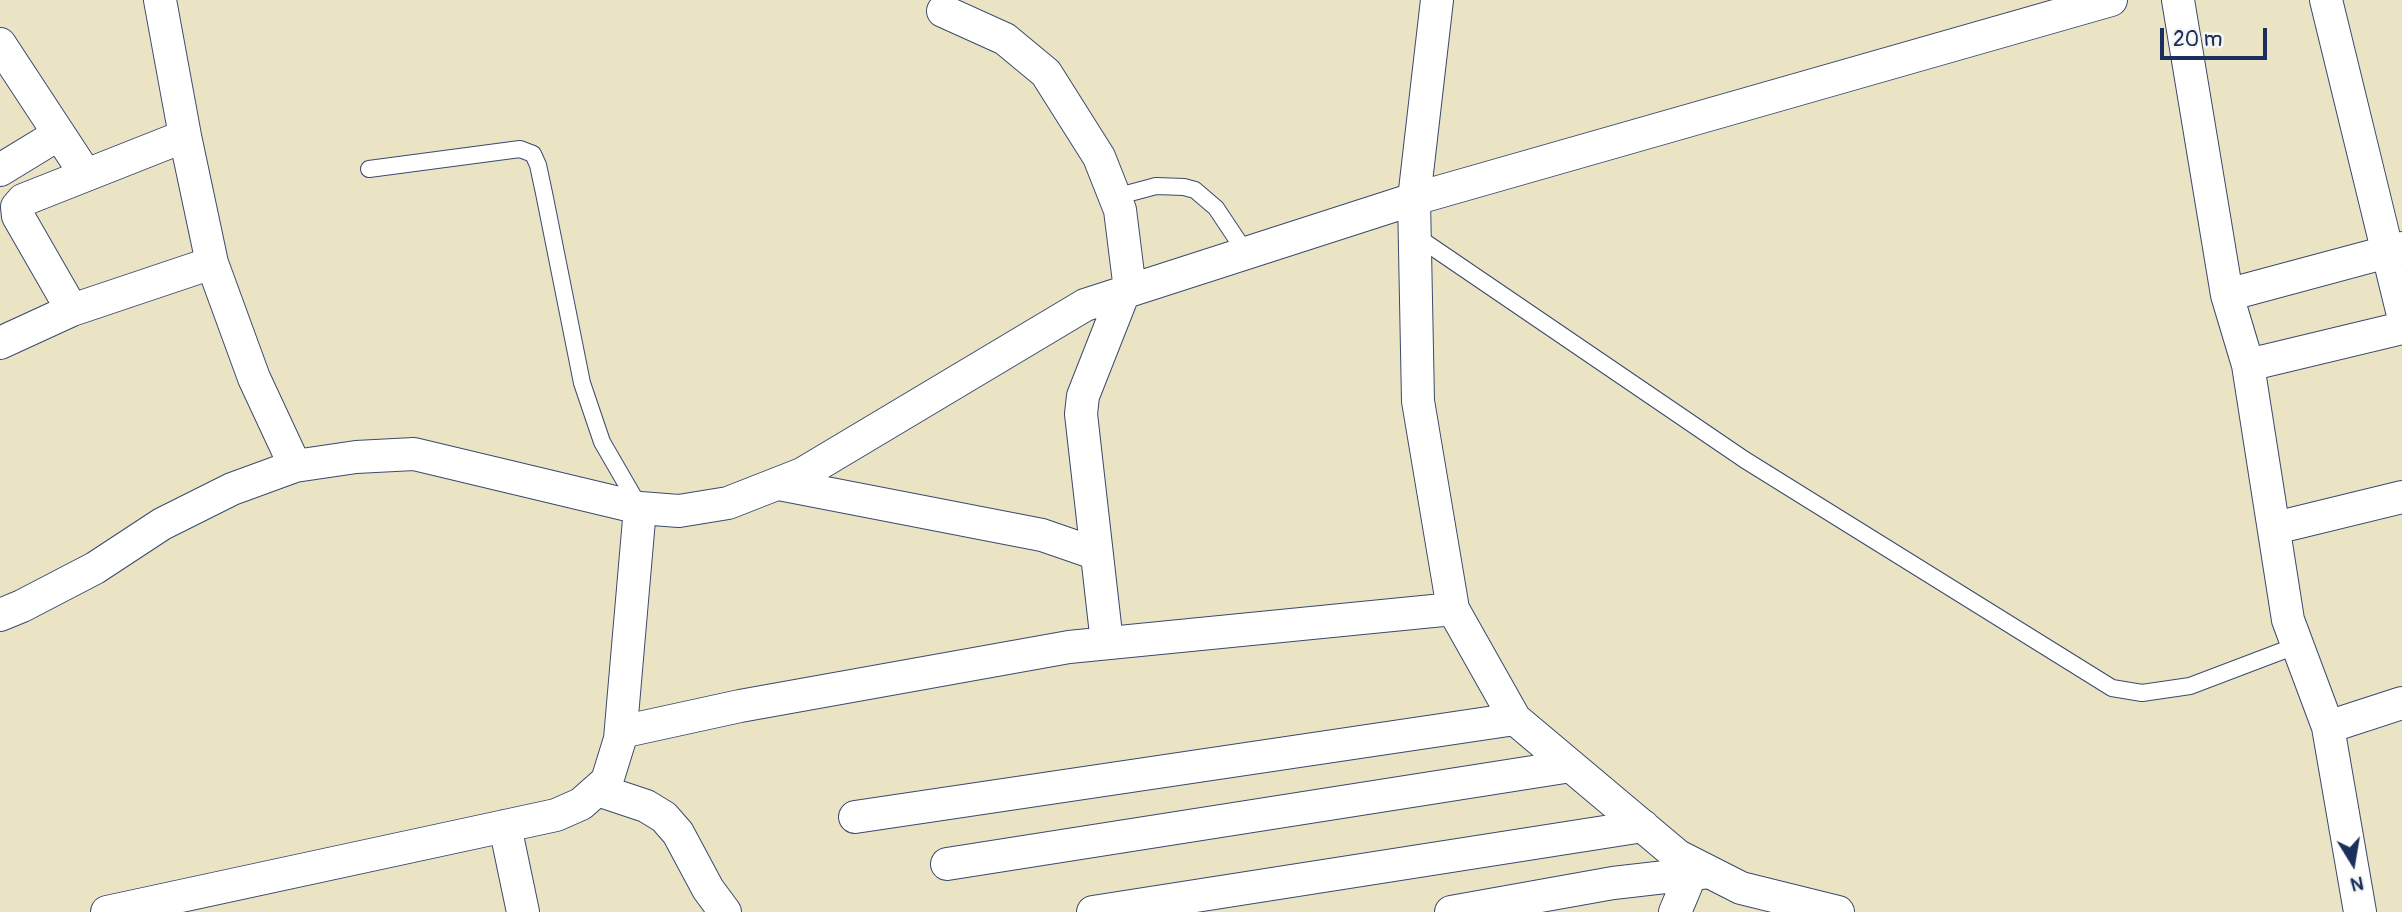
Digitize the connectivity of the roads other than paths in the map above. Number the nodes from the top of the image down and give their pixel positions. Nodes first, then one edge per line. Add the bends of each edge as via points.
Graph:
1 (160, 0) edge
2 (1437, 0) edge
3 (2111, 0) edge
4 (2178, 0) edge
5 (2326, 0) edge
6 (943, 11) dead end
7 (0, 44) edge
8 (59, 134) junction
9 (185, 136) junction
10 (369, 169) dead end
11 (0, 170) edge
12 (86, 175) junction
13 (1115, 197) junction
14 (1414, 199) junction
15 (1416, 236) junction
16 (2394, 250) edge
17 (1246, 253) junction
18 (212, 264) junction
19 (1127, 291) junction
20 (2227, 295) junction
21 (72, 310) junction
22 (2402, 311) edge
23 (2402, 328) edge
24 (0, 343) edge
25 (2248, 365) junction
26 (295, 466) junction
27 (779, 484) junction
28 (2402, 497) edge
29 (640, 508) junction
30 (2275, 528) junction
31 (1097, 554) junction
32 (1452, 609) junction
33 (0, 615) edge
34 (1108, 643) junction
35 (2298, 645) junction
36 (2402, 703) edge
37 (1516, 719) junction
38 (2328, 727) junction
39 (621, 732) junction
40 (1571, 766) junction
41 (598, 790) junction
42 (855, 817) dead end
43 (505, 826) junction
44 (1643, 827) junction
45 (947, 864) dead end
46 (1700, 873) junction
47 (179, 904) edge
48 (107, 912) edge
49 (523, 912) edge
50 (725, 912) edge
51 (1093, 912) edge
52 (1451, 912) edge
53 (1675, 912) edge
54 (1838, 912) edge
55 (2360, 912) edge

1 - 9 street
2 - 14 street
3 - 14 street
4 - 20 street
5 - 16 street
6 - 13 street via 1005,39 1046,73 1099,157
7 - 8 street
8 - 11 street
8 - 12 street
9 - 12 street
9 - 18 street
10 - 29 lane via 520,149 533,153 582,383 602,442
12 - 21 street via 23,200 18,207 18,216
13 - 17 lane via 1156,186 1195,190 1216,208
13 - 19 street
14 - 15 street
14 - 17 street
15 - 32 street via 1418,401
15 - 35 lane via 1745,460 2112,688 2142,693 2190,686
16 - 20 street
16 - 22 street
17 - 19 street
18 - 21 street
18 - 26 street via 254,378
19 - 27 street via 1085,305
19 - 31 street via 1083,396
20 - 25 street
21 - 24 street
23 - 25 street
25 - 30 street
26 - 29 street via 414,454
26 - 33 street via 232,489 162,524 95,568
27 - 29 street via 727,503 680,511
27 - 31 street via 1042,535
28 - 30 street
29 - 39 street
30 - 35 street via 2288,620
31 - 34 street
32 - 34 street
32 - 37 street
34 - 39 street via 1069,646 740,706
35 - 38 street
36 - 38 street
37 - 40 street
37 - 42 street
38 - 55 street
39 - 41 street via 607,781
40 - 44 street
40 - 45 street
41 - 43 street via 556,816
41 - 50 street via 664,817
43 - 47 street
43 - 49 street
44 - 46 street
44 - 51 street
46 - 52 street via 1613,883
46 - 53 street
46 - 54 street
47 - 48 street

